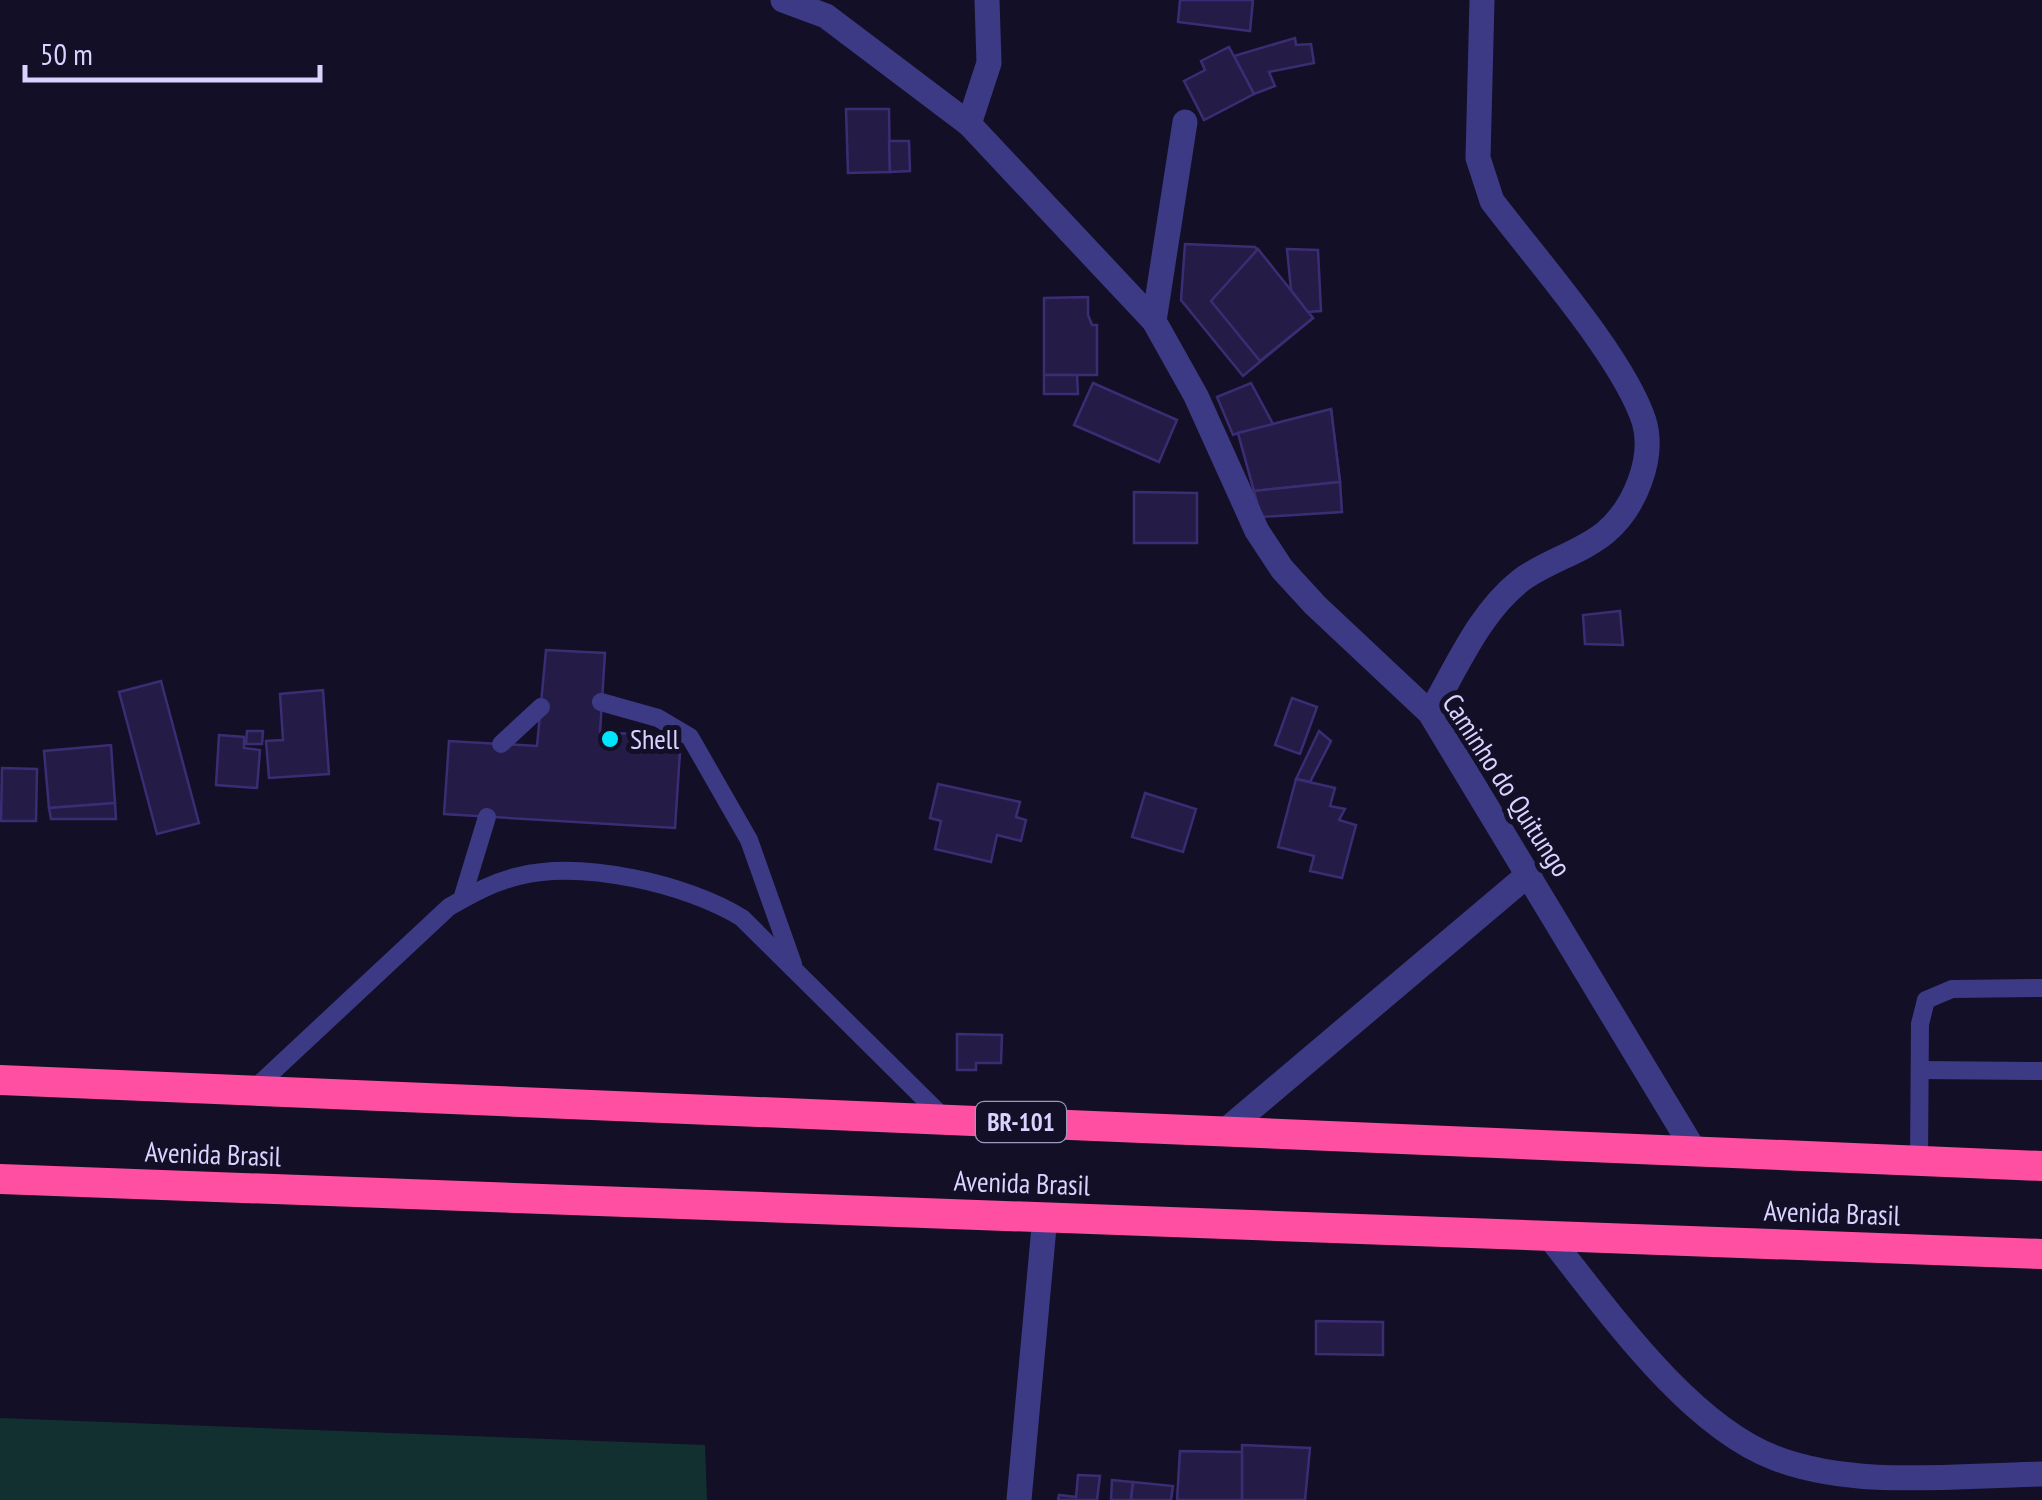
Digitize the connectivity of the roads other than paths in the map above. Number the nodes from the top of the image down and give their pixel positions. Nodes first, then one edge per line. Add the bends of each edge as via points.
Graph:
1 (783, 0) edge
2 (987, 0) edge
3 (1482, 0) edge
4 (1185, 122) dead end
5 (969, 124) junction
6 (1154, 321) junction
7 (601, 702) dead end
8 (542, 707) dead end
9 (1430, 713) junction
10 (501, 744) dead end
11 (486, 817) dead end
12 (1530, 873) junction
13 (462, 899) junction
14 (795, 970) junction
15 (2042, 988) edge
16 (1920, 1070) junction
17 (2042, 1071) edge
18 (0, 1080) edge
19 (254, 1089) junction
20 (944, 1118) junction
21 (1226, 1130) junction
22 (1694, 1150) junction
23 (1919, 1160) junction
24 (2042, 1166) edge
25 (0, 1180) edge
26 (1045, 1216) junction
27 (1546, 1234) junction
28 (2042, 1254) edge
29 (2042, 1474) edge
30 (1019, 1500) edge

1 - 5 street, Caminho do Quitungo via 826,16
2 - 5 street via 989,63
3 - 9 street via 1483,180 1621,373 1644,422 1647,452 1640,482 1616,521 1506,594
4 - 6 street
5 - 6 street, Caminho do Quitungo
6 - 9 street, Caminho do Quitungo via 1282,569
7 - 14 lane via 658,718 690,737 749,840
8 - 10 lane
9 - 12 street, Caminho do Quitungo
11 - 13 lane
12 - 21 street
12 - 22 street, Caminho do Quitungo
13 - 14 lane via 523,874 672,884 742,918
13 - 19 lane
14 - 20 lane
15 - 16 lane via 1952,989 1926,1000
16 - 17 lane
16 - 23 lane
18 - 19 highway, Avenida Brasil / BR-101
19 - 20 highway, Avenida Brasil / BR-101
20 - 21 highway, Avenida Brasil / BR-101
21 - 22 highway, Avenida Brasil / BR-101
22 - 23 highway, Avenida Brasil / BR-101
23 - 24 highway, Avenida Brasil / BR-101
25 - 26 highway, Avenida Brasil
26 - 27 highway, Avenida Brasil
26 - 30 street
27 - 28 highway, Avenida Brasil
27 - 29 street via 1678,1389 1774,1458 1901,1476

